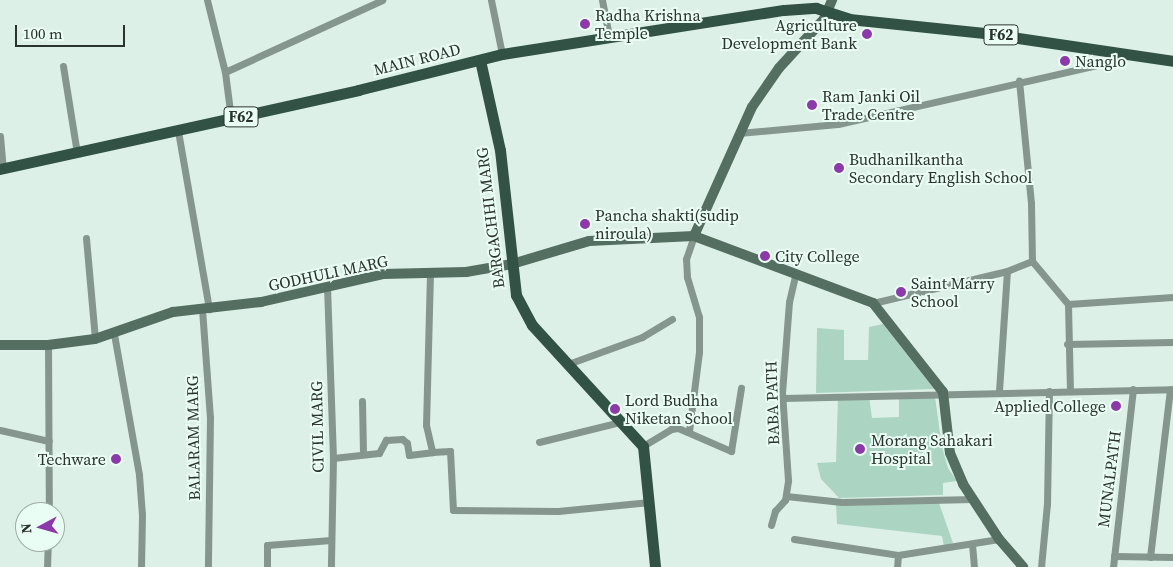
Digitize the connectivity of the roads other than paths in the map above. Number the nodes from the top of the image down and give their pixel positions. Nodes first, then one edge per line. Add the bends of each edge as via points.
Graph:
1 (207, 0) edge
2 (382, 0) edge
3 (491, 0) edge
4 (602, 0) edge
5 (832, 0) edge
6 (803, 4) edge
7 (829, 12) junction
8 (609, 36) junction
9 (1114, 51) junction
10 (502, 54) junction
11 (480, 60) junction
12 (1173, 60) edge
13 (63, 66) dead end
14 (224, 72) junction
15 (1019, 81) junction
16 (230, 118) junction
17 (178, 131) junction
18 (739, 133) junction
19 (0, 136) edge
20 (76, 151) junction
21 (1, 167) edge
22 (694, 236) junction
23 (86, 238) dead end
24 (1032, 261) junction
25 (512, 264) junction
26 (1008, 271) junction
27 (430, 273) junction
28 (795, 277) junction
29 (327, 286) junction
30 (1173, 298) edge
31 (873, 303) junction
32 (1068, 304) junction
33 (205, 309) junction
34 (672, 319) dead end
35 (114, 334) junction
36 (95, 339) junction
37 (1173, 342) edge
38 (1067, 344) junction
39 (0, 345) edge
40 (48, 345) junction
41 (568, 364) junction
42 (741, 388) dead end
43 (1171, 389) edge
44 (1070, 390) junction
45 (1133, 390) junction
46 (999, 391) junction
47 (1049, 391) junction
48 (943, 392) junction
49 (783, 398) junction
50 (362, 401) dead end
51 (620, 422) junction
52 (0, 430) edge
53 (689, 431) junction
54 (49, 441) junction
55 (539, 442) dead end
56 (643, 446) junction
57 (432, 452) junction
58 (363, 454) junction
59 (333, 458) junction
60 (786, 496) junction
61 (973, 499) junction
62 (49, 502) edge
63 (650, 502) junction
64 (771, 524) dead end
65 (794, 538) dead end
66 (999, 538) junction
67 (331, 540) junction
68 (972, 544) junction
69 (48, 552) edge
70 (898, 555) junction
71 (1114, 556) junction
72 (1150, 556) junction
73 (1173, 557) edge
74 (47, 567) edge
75 (141, 567) edge
76 (208, 567) edge
77 (267, 567) edge
78 (331, 567) edge
79 (655, 567) edge
80 (897, 567) edge
81 (974, 567) edge
82 (1023, 567) edge
83 (1041, 567) edge
84 (1113, 567) edge

1 - 14 street
2 - 14 street
3 - 10 street
4 - 8 street
5 - 7 main road
6 - 7 main road, F62
6 - 8 main road, F62
7 - 9 main road, F62 via 849,19
7 - 18 main road via 779,68 752,107
8 - 10 main road, F62
9 - 12 main road, F62
9 - 15 street via 1110,62
10 - 11 main road, F62
11 - 16 main road, MAIN ROAD / F62
11 - 25 main road, BARGACHHI MARG via 500,150
13 - 20 street
14 - 16 street
15 - 18 street via 838,124
15 - 24 street via 1031,203
16 - 17 main road, MAIN ROAD / F62
16 - 20 main road, MAIN ROAD / F62
17 - 20 main road, MAIN ROAD / F62
17 - 33 street, BALARAM MARG
18 - 22 main road
19 - 21 street
20 - 21 main road, MAIN ROAD / F62
22 - 25 main road, GODHULI MARG via 589,240
22 - 28 main road
22 - 53 street via 686,259 687,277 699,317 699,352
23 - 36 street
24 - 26 street
24 - 32 street
25 - 27 main road, GODHULI MARG via 466,272
25 - 41 main road, BARGACHHI MARG via 516,295 532,325
26 - 31 street
26 - 46 street
27 - 29 main road, GODHULI MARG via 383,274
27 - 57 street via 426,425
28 - 31 main road
28 - 49 street, BABA PATH via 785,344
29 - 33 main road, GODHULI MARG via 262,302
29 - 59 street, CIVIL MARG
30 - 32 street
31 - 48 main road
32 - 38 street
33 - 35 main road, GODHULI MARG via 173,312
33 - 76 street, BALARAM MARG via 210,417
34 - 41 street via 642,337
35 - 36 main road, GODHULI MARG
35 - 75 street via 139,475
36 - 40 main road, GODHULI MARG
37 - 38 street
38 - 44 street
39 - 40 main road, GODHULI MARG
40 - 54 street
41 - 51 main road, BARGACHHI MARG
42 - 53 street via 734,449 728,451
43 - 45 street
43 - 72 street
44 - 45 street
44 - 47 street
45 - 71 street, MUNALPATH
46 - 47 street
46 - 48 street
47 - 83 street via 1047,504
48 - 49 street
48 - 61 main road via 950,453
49 - 60 street, BABA PATH via 788,460
50 - 58 street
51 - 55 street
51 - 56 main road, BARGACHHI MARG
52 - 54 street
53 - 56 street via 671,429
54 - 62 street
56 - 63 main road
57 - 58 street via 409,455 407,443 402,439 386,440 379,453
57 - 63 street via 450,451 451,502 458,512 558,511
58 - 59 street
59 - 67 street, CIVIL MARG
60 - 61 street via 842,502
60 - 64 street, BABA PATH via 775,511
61 - 66 main road
63 - 79 main road
65 - 70 street
66 - 68 street
66 - 82 main road
67 - 77 street via 267,545
67 - 78 street, CIVIL MARG
68 - 70 street
68 - 81 street
69 - 74 street
70 - 80 street
71 - 72 street
71 - 84 street, MUNALPATH
72 - 73 street

